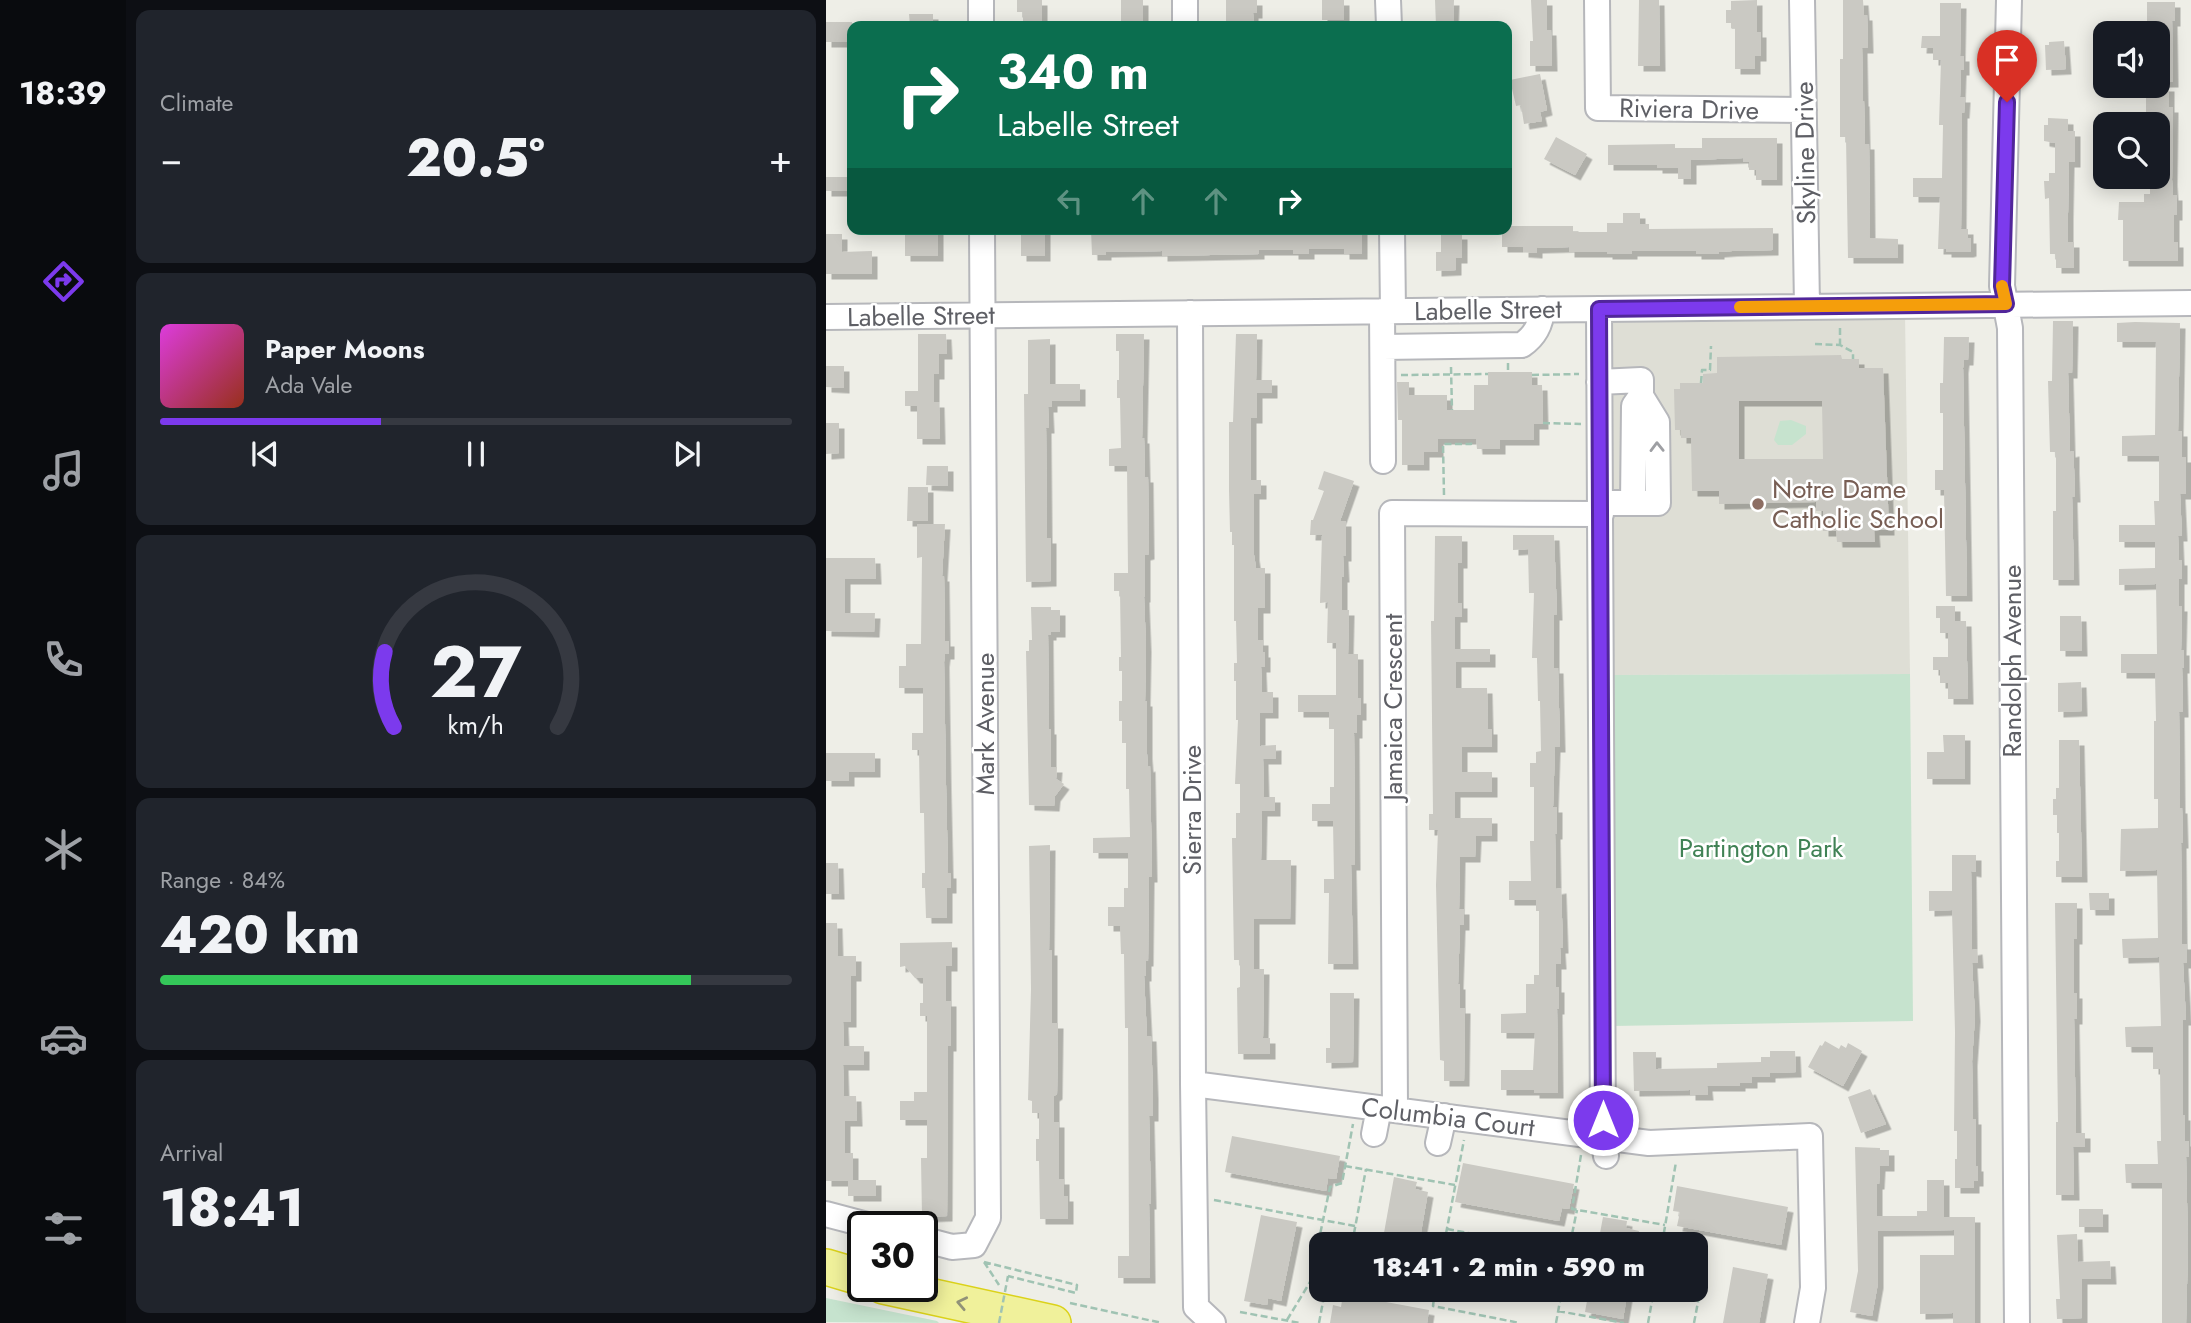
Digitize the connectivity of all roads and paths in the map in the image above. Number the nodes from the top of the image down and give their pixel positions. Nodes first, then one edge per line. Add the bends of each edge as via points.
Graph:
1 (981, 0) edge
2 (1185, 0) edge
3 (1388, 0) edge
4 (1597, 0) edge
5 (1802, 0) edge
6 (2009, 0) edge
7 (981, 21) edge
8 (1185, 21) edge
9 (1389, 21) edge
10 (1804, 110) junction
11 (982, 235) edge
12 (1392, 235) edge
13 (2191, 303) edge
14 (2006, 304) junction
15 (1807, 306) junction
16 (1542, 309) junction
17 (1599, 309) junction
18 (1388, 311) junction
19 (1190, 313) junction
20 (982, 315) junction
21 (826, 317) edge
22 (1840, 323) dead end
23 (1815, 344) dead end
24 (1840, 345) junction
25 (1711, 346) dead end
26 (1382, 347) junction
27 (1853, 359) dead end
28 (1451, 364) dead end
29 (1488, 374) dead end
30 (1391, 375) dead end
31 (1451, 375) junction
32 (1532, 375) dead end
33 (1592, 378) junction
34 (1701, 383) dead end
35 (1641, 396) junction
36 (1452, 410) dead end
37 (1542, 423) dead end
38 (1590, 425) dead end
39 (1471, 439) dead end
40 (1383, 461) dead end
41 (1444, 498) dead end
42 (1633, 503) junction
43 (1601, 508) junction
44 (1193, 1084) junction
45 (1387, 1109) junction
46 (1354, 1114) dead end
47 (1444, 1116) junction
48 (1465, 1130) dead end
49 (1374, 1134) dead end
50 (1438, 1143) dead end
51 (1597, 1147) junction
52 (1678, 1151) dead end
53 (1345, 1166) junction
54 (1366, 1170) junction
55 (1455, 1185) junction
56 (1205, 1199) dead end
57 (1577, 1210) junction
58 (826, 1214) edge
59 (847, 1220) edge
60 (1323, 1220) junction
61 (1665, 1225) junction
62 (1355, 1226) junction
63 (1447, 1229) junction
64 (1354, 1232) edge
65 (1446, 1232) edge
66 (1463, 1232) edge
67 (1572, 1232) edge
68 (1664, 1232) edge
69 (938, 1243) edge
70 (826, 1267) edge
71 (847, 1274) edge
72 (826, 1275) edge
73 (847, 1278) edge
74 (1010, 1288) dead end
75 (938, 1295) edge
76 (1323, 1302) edge
77 (1434, 1302) edge
78 (1560, 1302) edge
79 (1652, 1302) edge
80 (1698, 1302) edge
81 (1558, 1311) junction
82 (1056, 1312) edge
83 (1240, 1312) dead end
84 (1205, 1315) edge
85 (1287, 1320) junction
86 (999, 1323) edge
87 (1162, 1323) edge
88 (1300, 1323) edge
89 (1319, 1323) edge
90 (1520, 1323) edge
91 (1556, 1323) edge
92 (1624, 1323) edge
93 (1648, 1323) edge
94 (1694, 1323) edge
95 (1807, 1323) edge
96 (2017, 1323) edge

1 - 7 street
2 - 8 street
3 - 9 street
4 - 10 street, Riviera Drive via 1598,108
5 - 10 street, Skyline Drive
6 - 14 street, Randolph Avenue via 2002,286
10 - 15 street, Skyline Drive
11 - 20 street, Mark Avenue
12 - 18 street
13 - 14 street, Labelle Street
14 - 15 street, Labelle Street
14 - 96 street, Randolph Avenue via 2010,328
15 - 17 street, Labelle Street
16 - 17 street, Labelle Street
16 - 18 street, Labelle Street
16 - 26 street via 1532,338 1522,345
17 - 33 street
18 - 19 street, Labelle Street
18 - 26 street
19 - 20 street, Labelle Street
19 - 44 street, Sierra Drive
20 - 21 street, Labelle Street
20 - 69 street, Mark Avenue via 988,1218 974,1245
22 - 24 path
23 - 24 path
24 - 27 path via 1853,352
25 - 34 path via 1710,370 1702,370
26 - 40 street
28 - 31 path
29 - 31 path
30 - 31 path
31 - 36 path
32 - 33 path
33 - 35 street via 1641,380
33 - 43 street
35 - 42 street via 1634,406
42 -> 35 street via 1658,503 1657,422
37 - 38 path
39 - 41 path via 1471,444 1443,444
42 - 43 street
43 - 45 street, Jamaica Crescent via 1392,513
43 - 51 street
44 - 45 street, Columbia Court
44 - 84 street, Sierra Drive
45 - 47 street, Columbia Court
45 - 49 street
46 - 53 path
47 - 50 street
47 - 51 street, Columbia Court
48 - 55 path
51 - 57 path via 1572,1209
51 - 95 street, Columbia Court via 1648,1152 1810,1136 1813,1288
52 - 61 path
53 - 54 path
53 - 60 path via 1342,1183 1330,1187
54 - 55 path
54 - 62 path
55 - 63 path
56 - 60 path
57 - 61 path
57 - 67 path
58 - 59 street
60 - 62 path
60 - 85 path via 1310,1282
61 - 68 path
62 - 64 path
63 - 65 path
63 - 66 path
70 - 71 highway
72 - 73 highway
74 - 86 path, bridge via 998,1285 984,1262 1077,1285 1076,1293 1008,1276
82 -> 75 highway
76 - 89 path
77 - 90 path via 1433,1306
78 - 81 path
79 - 93 path
80 - 94 path
81 - 91 path
81 - 92 path
82 - 87 path
83 - 85 path
85 - 88 path

